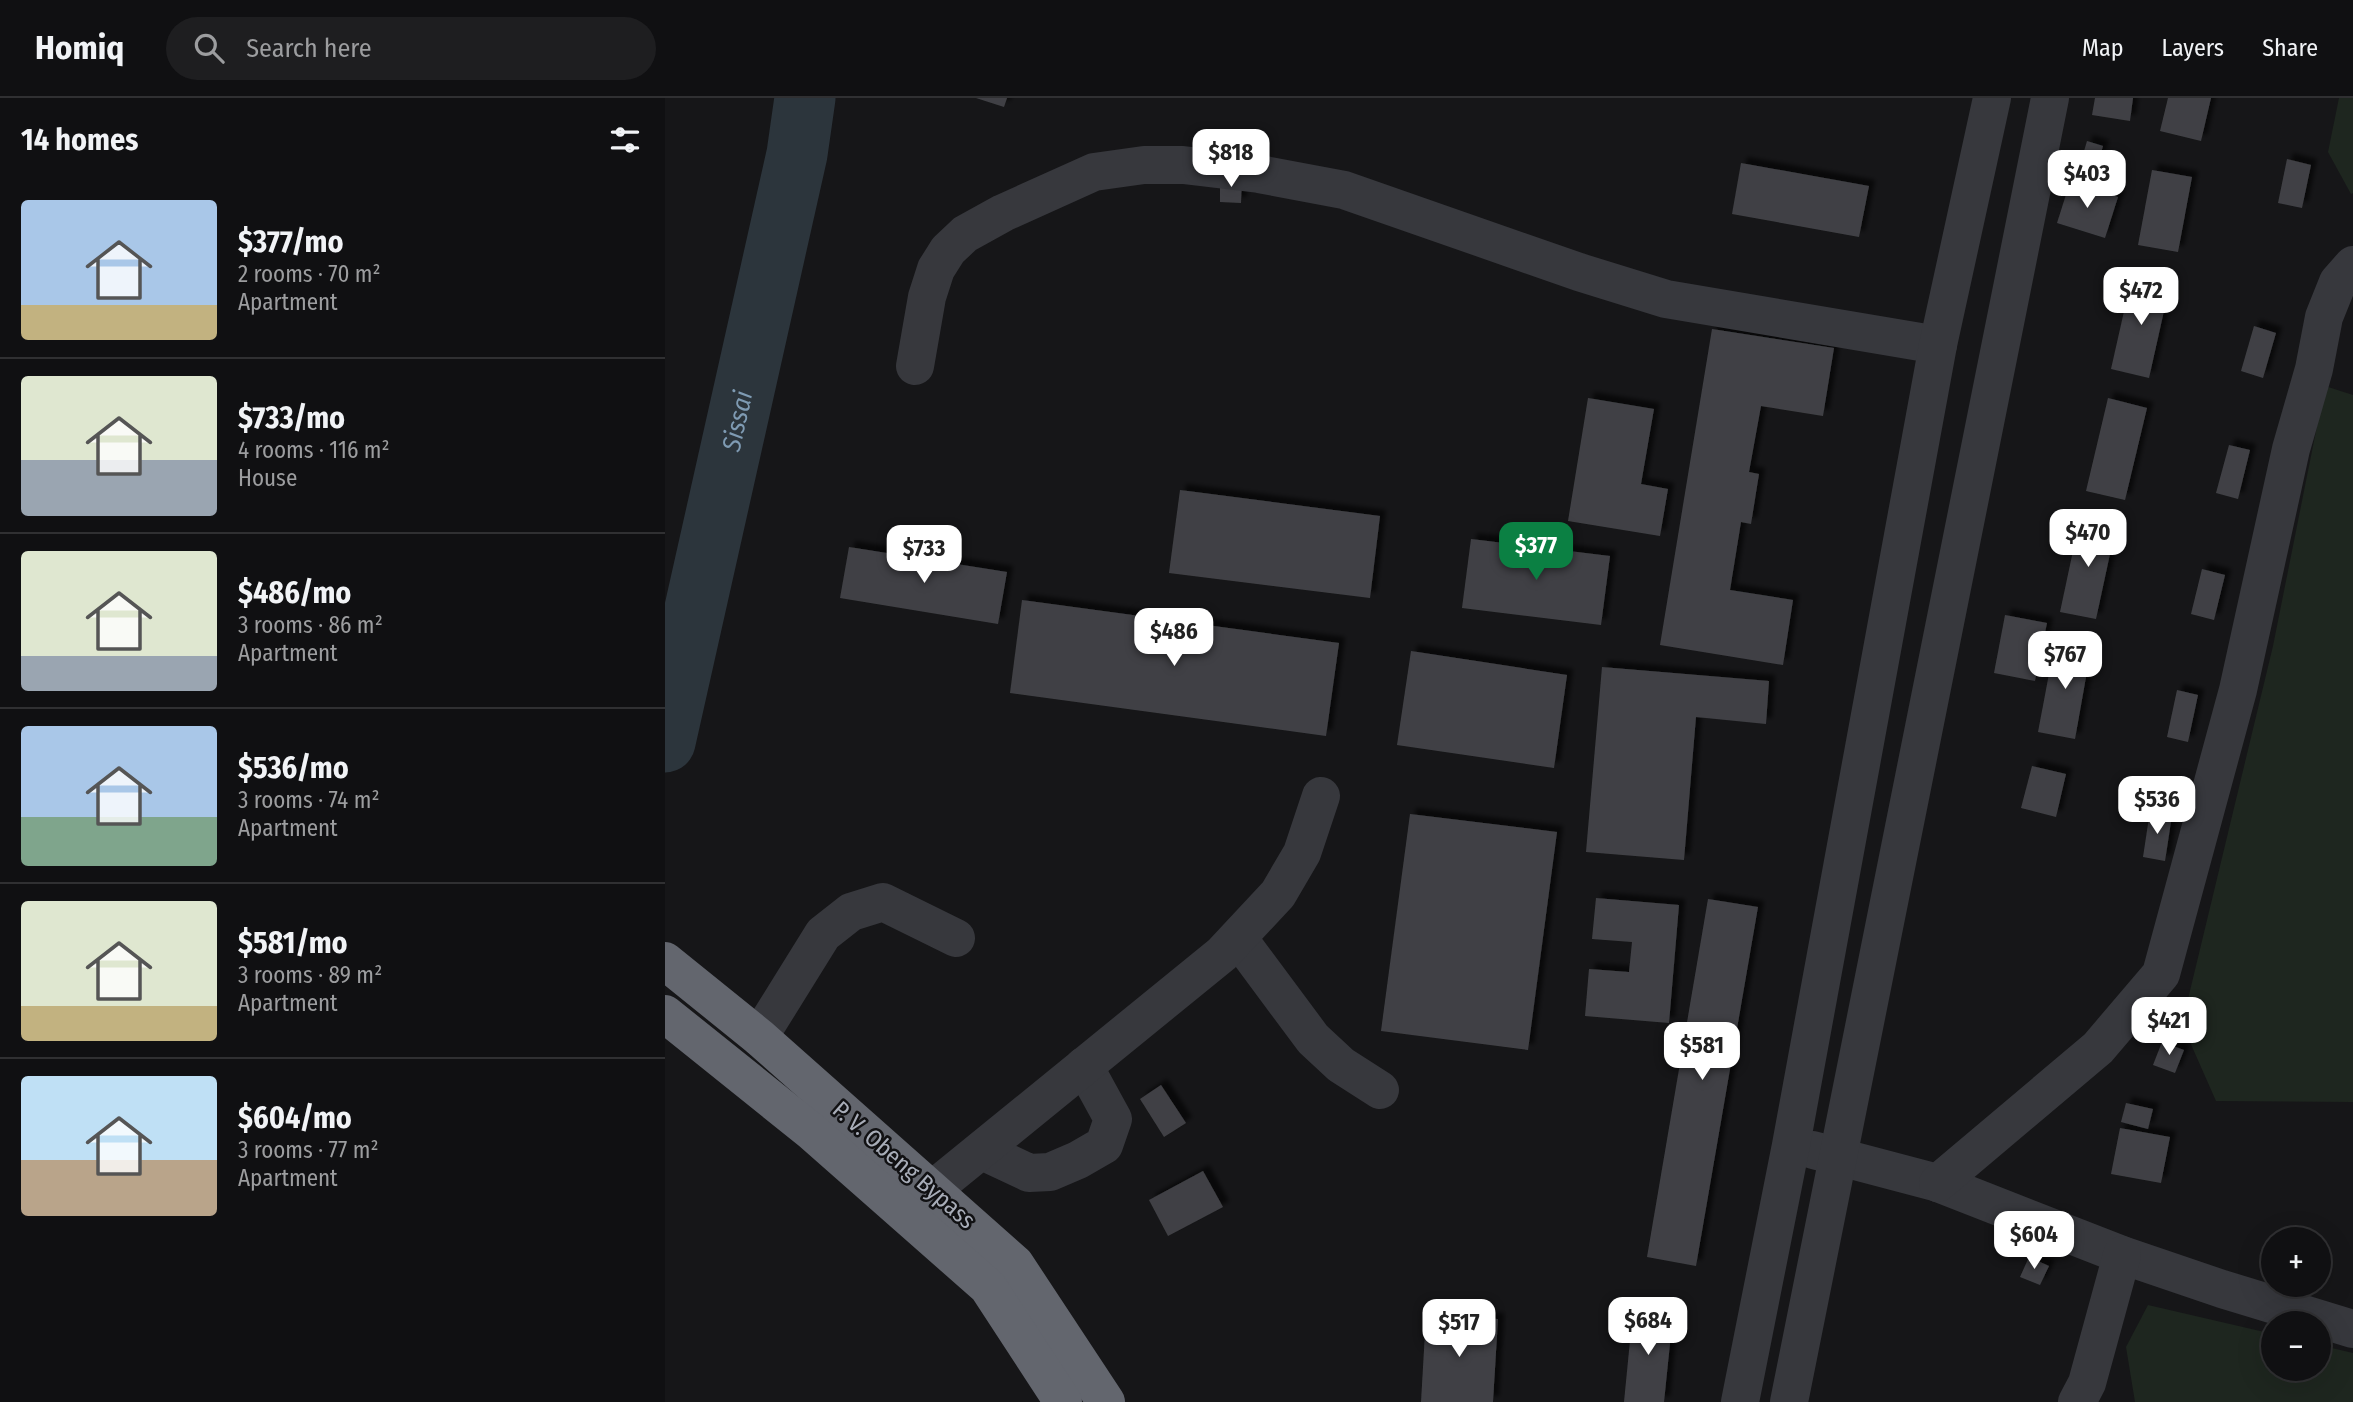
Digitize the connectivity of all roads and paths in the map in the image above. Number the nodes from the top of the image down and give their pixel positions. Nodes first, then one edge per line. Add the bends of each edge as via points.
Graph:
1 (1992, 98) edge
2 (2050, 98) edge
3 (2353, 265) edge
4 (1938, 345) junction
5 (915, 366) dead end
6 (1321, 796) dead end
7 (956, 938) dead end
8 (1238, 938) junction
9 (665, 961) edge
10 (665, 1014) edge
11 (759, 1037) junction
12 (1084, 1066) junction
13 (1380, 1090) dead end
14 (1791, 1144) junction
15 (984, 1148) junction
16 (1838, 1157) junction
17 (1938, 1183) junction
18 (932, 1190) junction
19 (2122, 1255) junction
20 (2353, 1329) edge
21 (1063, 1402) edge
22 (1106, 1402) edge
23 (1740, 1402) edge
24 (1789, 1402) edge
25 (2077, 1402) edge

1 - 4 street
2 - 16 street
3 - 17 street via 2338,282 2324,317 2238,690 2161,974 2098,1048
4 - 5 street via 1666,299 1344,190 1259,174 1144,164 1094,172 965,234 936,269
4 - 14 street
6 - 8 street via 1302,853 1278,894
7 - 11 street via 883,902 851,912 823,934
8 - 12 street
8 - 13 street via 1313,1039 1341,1065
9 - 11 highway, P. V. Obeng Bypass
10 - 21 highway, P. V. Obeng Bypass via 812,1132 988,1287
11 - 18 highway, P. V. Obeng Bypass
12 - 15 street
12 - 15 street via 1113,1119 1104,1144 1050,1172 1029,1173
14 - 16 street
14 - 23 street
15 - 18 street
16 - 17 street
16 - 24 street
17 - 19 street
18 - 22 highway, P. V. Obeng Bypass via 1015,1264
19 - 20 street
19 - 25 street via 2087,1383

